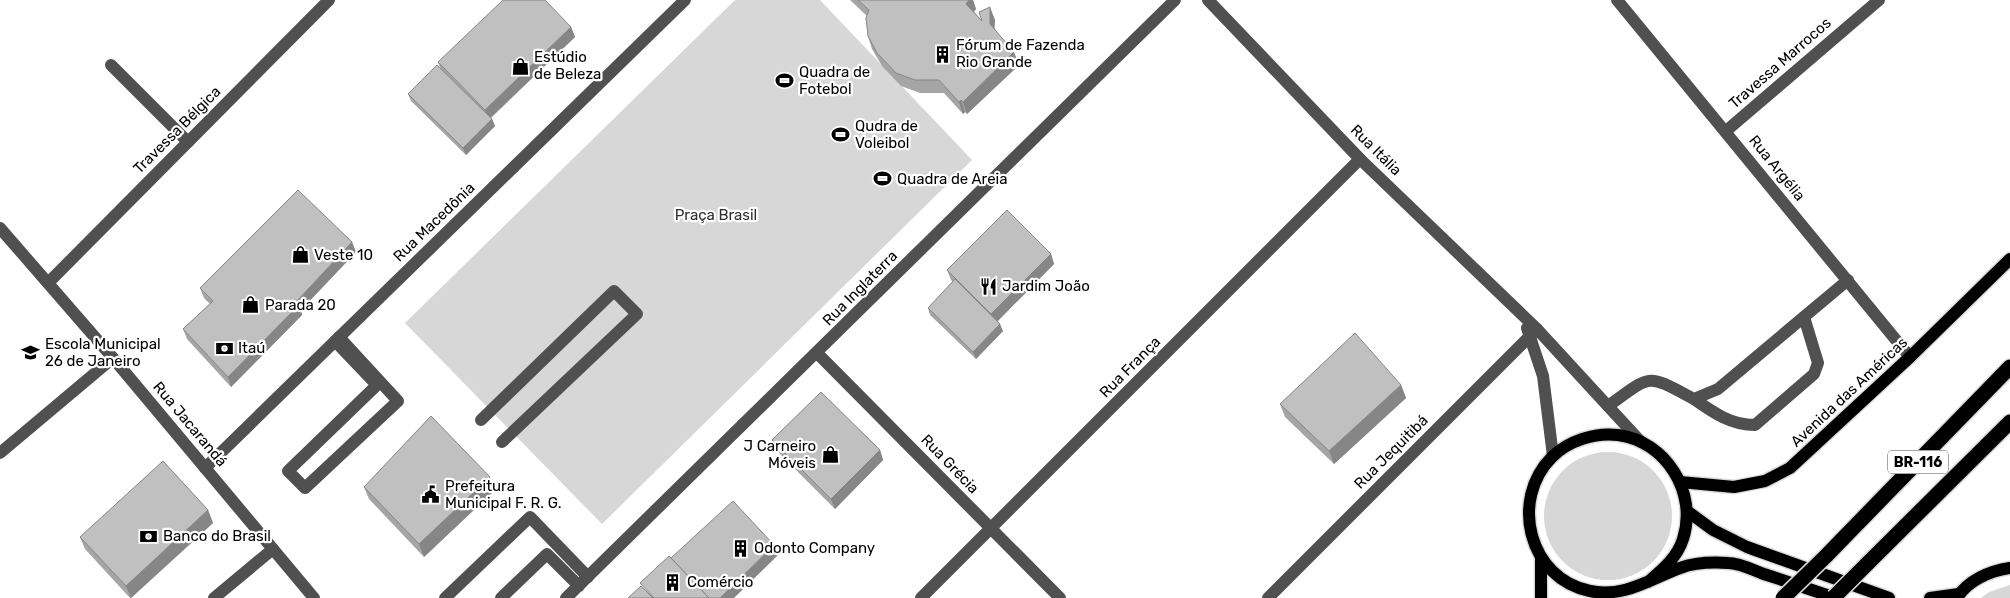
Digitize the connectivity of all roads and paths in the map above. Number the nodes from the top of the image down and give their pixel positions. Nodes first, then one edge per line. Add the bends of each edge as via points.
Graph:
1 (329, 0) edge
2 (685, 0) edge
3 (1175, 0) edge
4 (1208, 0) edge
5 (1617, 0) edge
6 (1879, 0) edge
7 (111, 64) dead end
8 (1726, 131) junction
9 (188, 142) junction
10 (1360, 159) junction
11 (0, 228) edge
12 (2010, 259) edge
13 (1848, 280) junction
14 (48, 283) junction
15 (1804, 317) junction
16 (1533, 332) junction
17 (337, 339) junction
18 (817, 353) junction
19 (1910, 357) junction
20 (113, 358) junction
21 (2010, 367) edge
22 (1694, 399) junction
23 (1608, 406) junction
24 (482, 420) dead end
25 (2010, 422) edge
26 (502, 442) dead end
27 (1641, 442) junction
28 (0, 453) edge
29 (1553, 456) junction
30 (205, 468) junction
31 (1680, 482) junction
32 (1687, 511) junction
33 (991, 530) junction
34 (273, 549) junction
35 (1541, 557) junction
36 (2010, 568) edge
37 (583, 582) junction
38 (1648, 582) junction
39 (1958, 596) edge
40 (214, 598) edge
41 (314, 598) edge
42 (445, 598) edge
43 (501, 598) edge
44 (566, 598) edge
45 (922, 598) edge
46 (1060, 598) edge
47 (1268, 598) edge
48 (1541, 598) edge
49 (1783, 598) edge
50 (1835, 598) edge
51 (1889, 598) edge
52 (1930, 598) edge

1 - 9 street, Travessa Bélgica
2 - 17 street, Rua Macedônia
3 - 18 street, Rua Inglaterra
4 - 10 street, Rua Itália
5 - 8 street, Rua Argélia
6 - 8 street, Travessa Marrocos
7 - 9 street
8 - 13 street, Rua Argélia
9 - 14 street, Travessa Bélgica
10 - 16 street, Rua Itália via 1525,319
10 - 33 street, Rua França
11 - 14 street, Rua Jacarandá
12 - 19 main road, Avenida das Américas
13 - 15 street
13 - 19 street, Rua Argélia
14 - 20 street, Rua Jacarandá
15 - 22 street via 1718,389
15 - 22 street via 1818,363 1814,374 1755,425 1740,425 1727,420
16 - 23 street, Rua Itália
16 - 29 street, Rua Itália via 1543,376
16 - 47 street, Rua Jequitibá
17 - 17 street via 377,385 288,471 305,488 398,401
17 - 30 street, Rua Macedônia
18 - 33 street, Rua Grécia
18 - 37 street, Rua Inglaterra
19 - 31 main road, Avenida das Américas via 1790,468 1764,481 1734,488
20 - 28 street
20 - 30 street, Rua Jacarandá
21 - 49 highway, BR-116, bridge
22 - 23 street via 1657,379 1643,380
23 - 27 street, Rua Itália
24 - 26 street via 614,291 637,314
25 - 50 highway, BR-116, bridge
27 - 29 main road via 1618,435 1595,435 1572,442
27 - 31 main road via 1664,459
29 - 35 main road via 1541,470 1529,504 1531,532
30 - 34 street, Rua Jacarandá
31 - 32 main road
32 - 38 main road via 1683,539 1669,564
32 - 51 main road via 1713,530 1747,547
33 - 45 street, Rua França
33 - 46 street, Rua Grécia
34 - 40 street
34 - 41 street, Rua Jacarandá
35 - 38 main road via 1562,579 1590,591 1619,592
35 - 48 main road
36 - 39 main road via 1976,580
37 - 42 street via 530,518
37 - 43 street via 547,554
37 - 44 street, Rua Inglaterra
38 - 50 main road via 1681,568 1708,562 1732,563
39 - 52 main road

